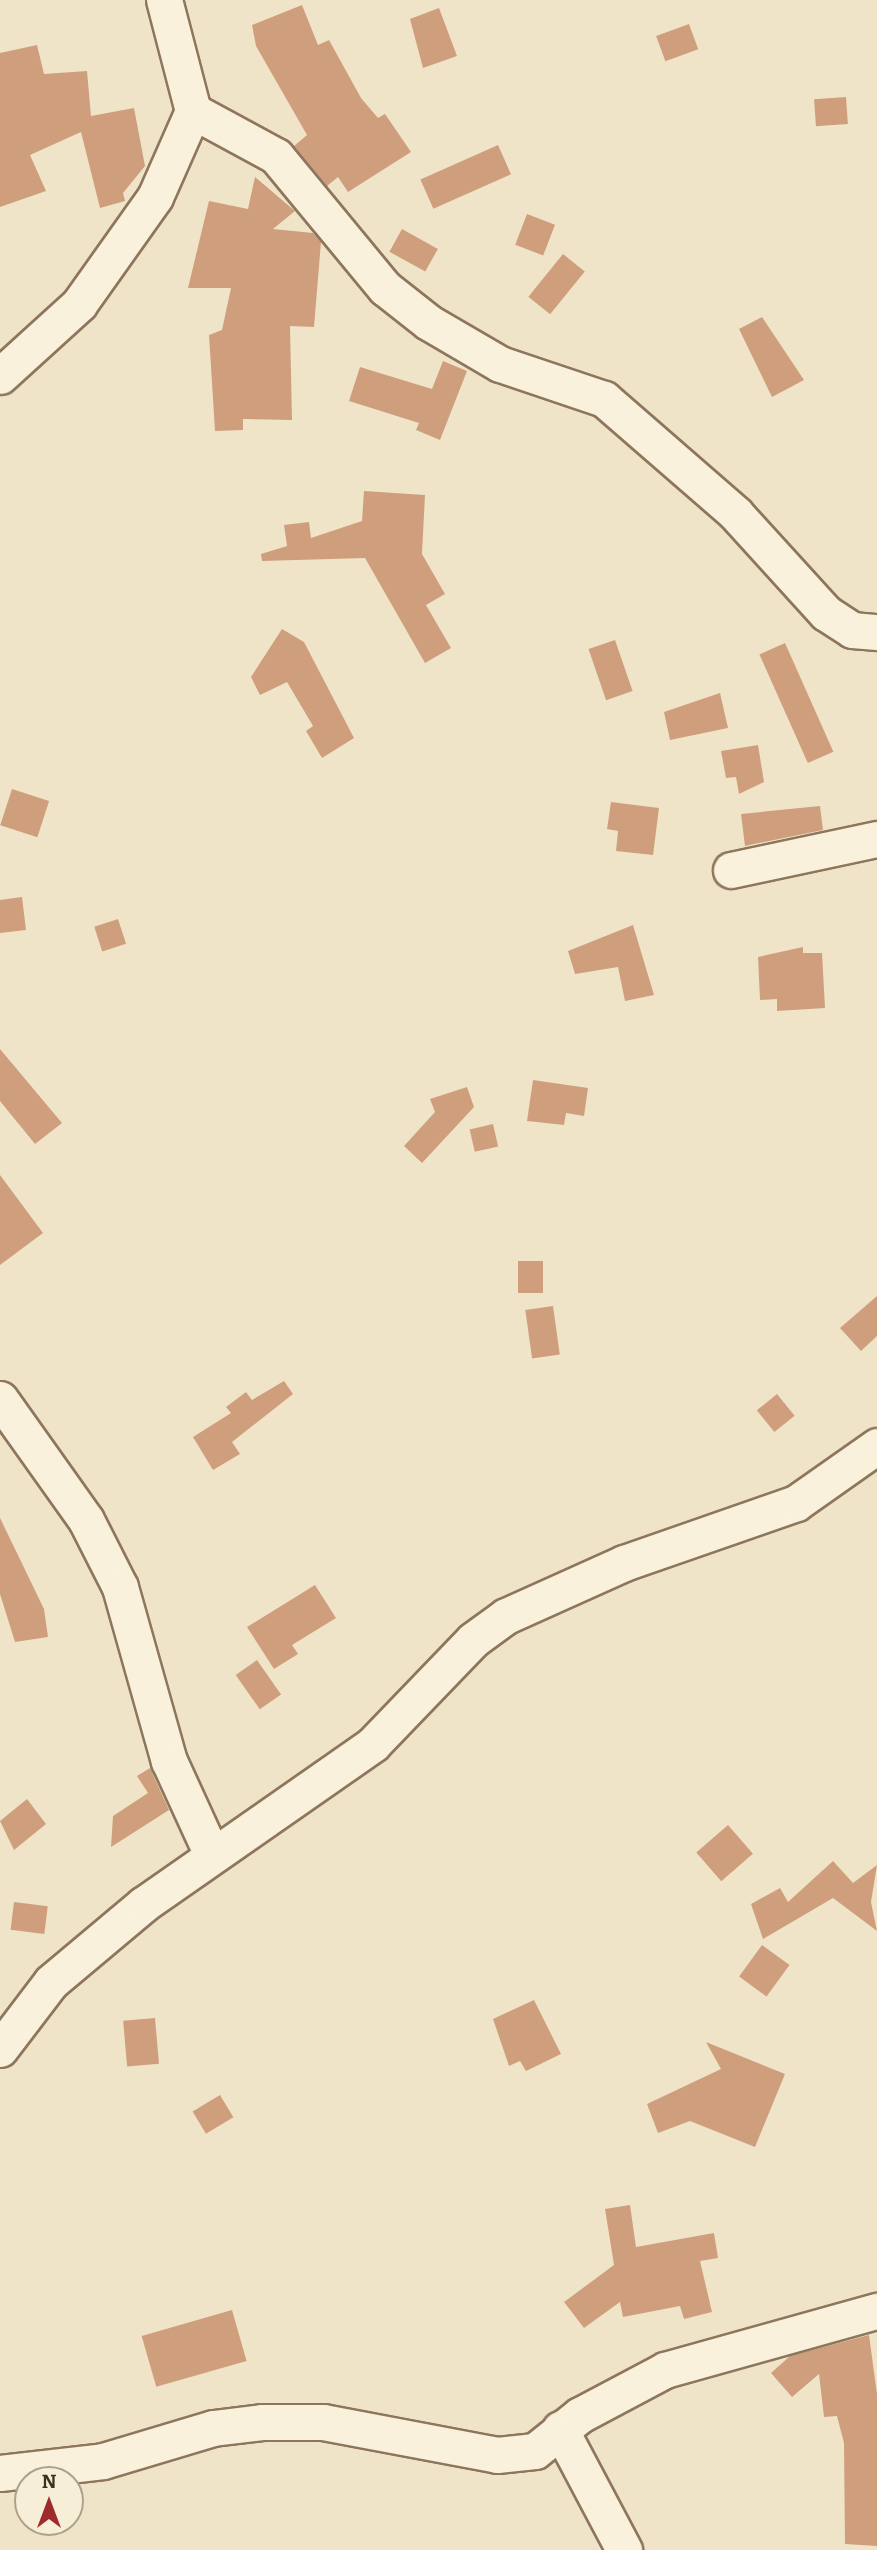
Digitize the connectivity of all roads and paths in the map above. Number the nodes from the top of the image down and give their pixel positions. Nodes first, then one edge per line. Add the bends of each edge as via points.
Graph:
1 (164, 0) edge
2 (193, 111) junction
3 (0, 376) edge
4 (877, 632) edge
5 (877, 839) edge
6 (731, 870) dead end
7 (0, 1399) edge
8 (877, 1446) edge
9 (212, 1855) junction
10 (0, 2049) edge
11 (877, 2311) edge
12 (560, 2429) junction
13 (0, 2473) edge
14 (624, 2550) edge

1 - 2 street
2 - 3 street via 155,197 79,304
2 - 4 street via 276,156 385,288 428,322 500,364 604,399 735,513 826,613 852,630
5 - 6 street
7 - 9 street via 86,1520 120,1587 169,1761
8 - 9 street via 796,1503 624,1563 506,1616 473,1640 373,1744
9 - 10 street via 51,1982
11 - 12 street via 664,2370
12 - 13 street via 535,2451 497,2455 323,2422 262,2422 213,2428 103,2461
12 - 14 street

